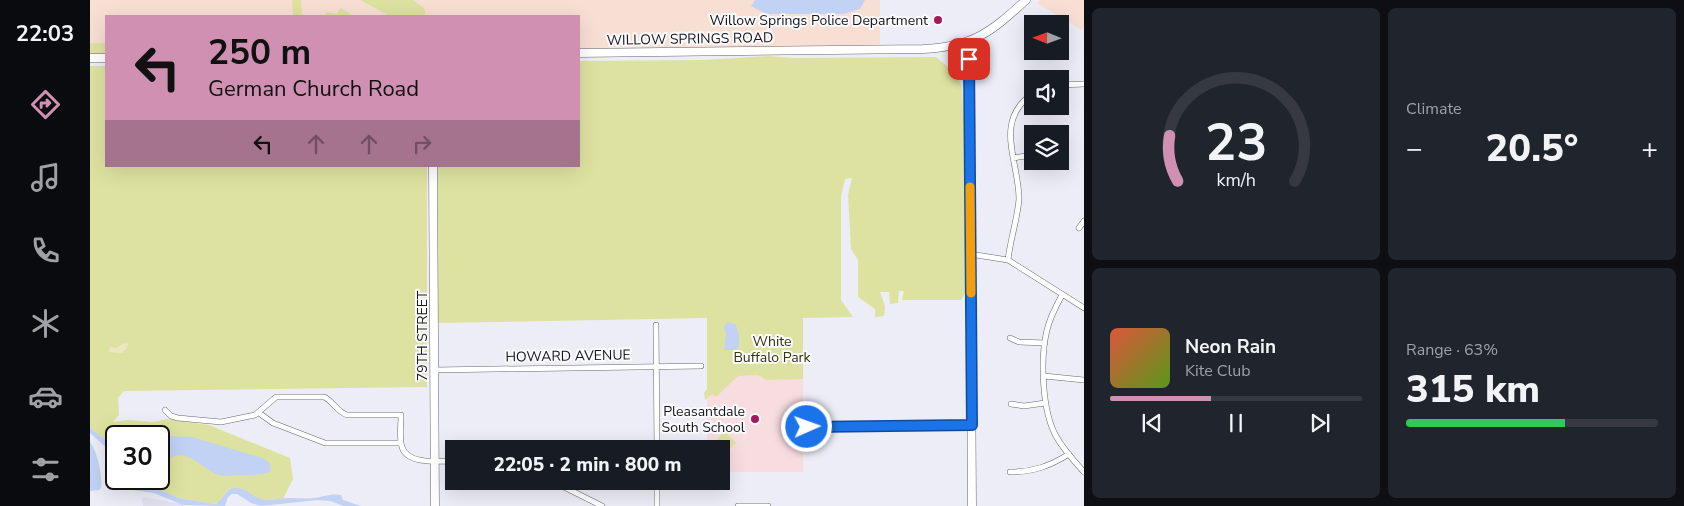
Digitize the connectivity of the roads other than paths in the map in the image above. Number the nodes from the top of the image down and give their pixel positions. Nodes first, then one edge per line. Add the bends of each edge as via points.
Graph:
1 (1026, 0) edge
2 (968, 42) junction
3 (580, 53) edge
4 (90, 58) edge
5 (105, 58) edge
6 (1084, 84) edge
7 (1069, 85) edge
8 (1024, 101) edge
9 (1024, 156) edge
10 (1013, 158) junction
11 (434, 167) edge
12 (1084, 221) edge
13 (1079, 228) dead end
14 (970, 254) junction
15 (1008, 260) junction
16 (1062, 295) junction
17 (1084, 308) edge
18 (656, 325) dead end
19 (1010, 338) dead end
20 (1045, 343) junction
21 (656, 366) junction
22 (701, 366) dead end
23 (435, 370) junction
24 (1044, 376) junction
25 (1084, 380) edge
26 (1045, 403) junction
27 (1011, 404) dead end
28 (165, 410) dead end
29 (259, 412) junction
30 (972, 425) junction
31 (807, 427) dead end
32 (657, 440) edge
33 (402, 443) junction
34 (1068, 454) junction
35 (434, 460) junction
36 (445, 461) edge
37 (1010, 472) dead end
38 (1084, 472) edge
39 (570, 490) edge
40 (657, 490) edge
41 (435, 506) edge
42 (602, 506) edge
43 (657, 506) edge
44 (738, 506) edge
45 (768, 506) edge
46 (972, 506) edge

1 - 2 street, WILLOW SPRINGS ROAD via 994,28
2 - 3 street, WILLOW SPRINGS ROAD via 952,47 923,48
2 - 14 street
4 - 5 street
6 - 7 street
8 - 10 street via 1013,118 1010,133
9 - 10 street
10 - 15 street via 1019,199
11 - 23 street, 79TH STREET
12 - 13 street
14 - 15 street
14 - 30 street
15 - 16 street
16 - 17 street
16 - 20 street via 1051,315
18 - 21 street
19 - 20 street via 1019,342
20 - 24 street
21 - 22 street, HOWARD AVENUE
21 - 23 street, HOWARD AVENUE
21 - 32 street
23 - 35 street, 79TH STREET
24 - 25 street
24 - 26 street
26 - 27 street
26 - 34 street via 1052,426
28 - 29 street via 178,418 217,422
29 - 33 street via 273,423 326,443
29 - 33 street via 276,397 324,396 347,415 401,415
30 - 31 street
30 - 46 street
33 - 35 street via 405,453 412,458
34 - 37 street via 1043,468
34 - 38 street
35 - 36 street
35 - 41 street, 79TH STREET
39 - 42 street
40 - 43 street
44 - 45 street

